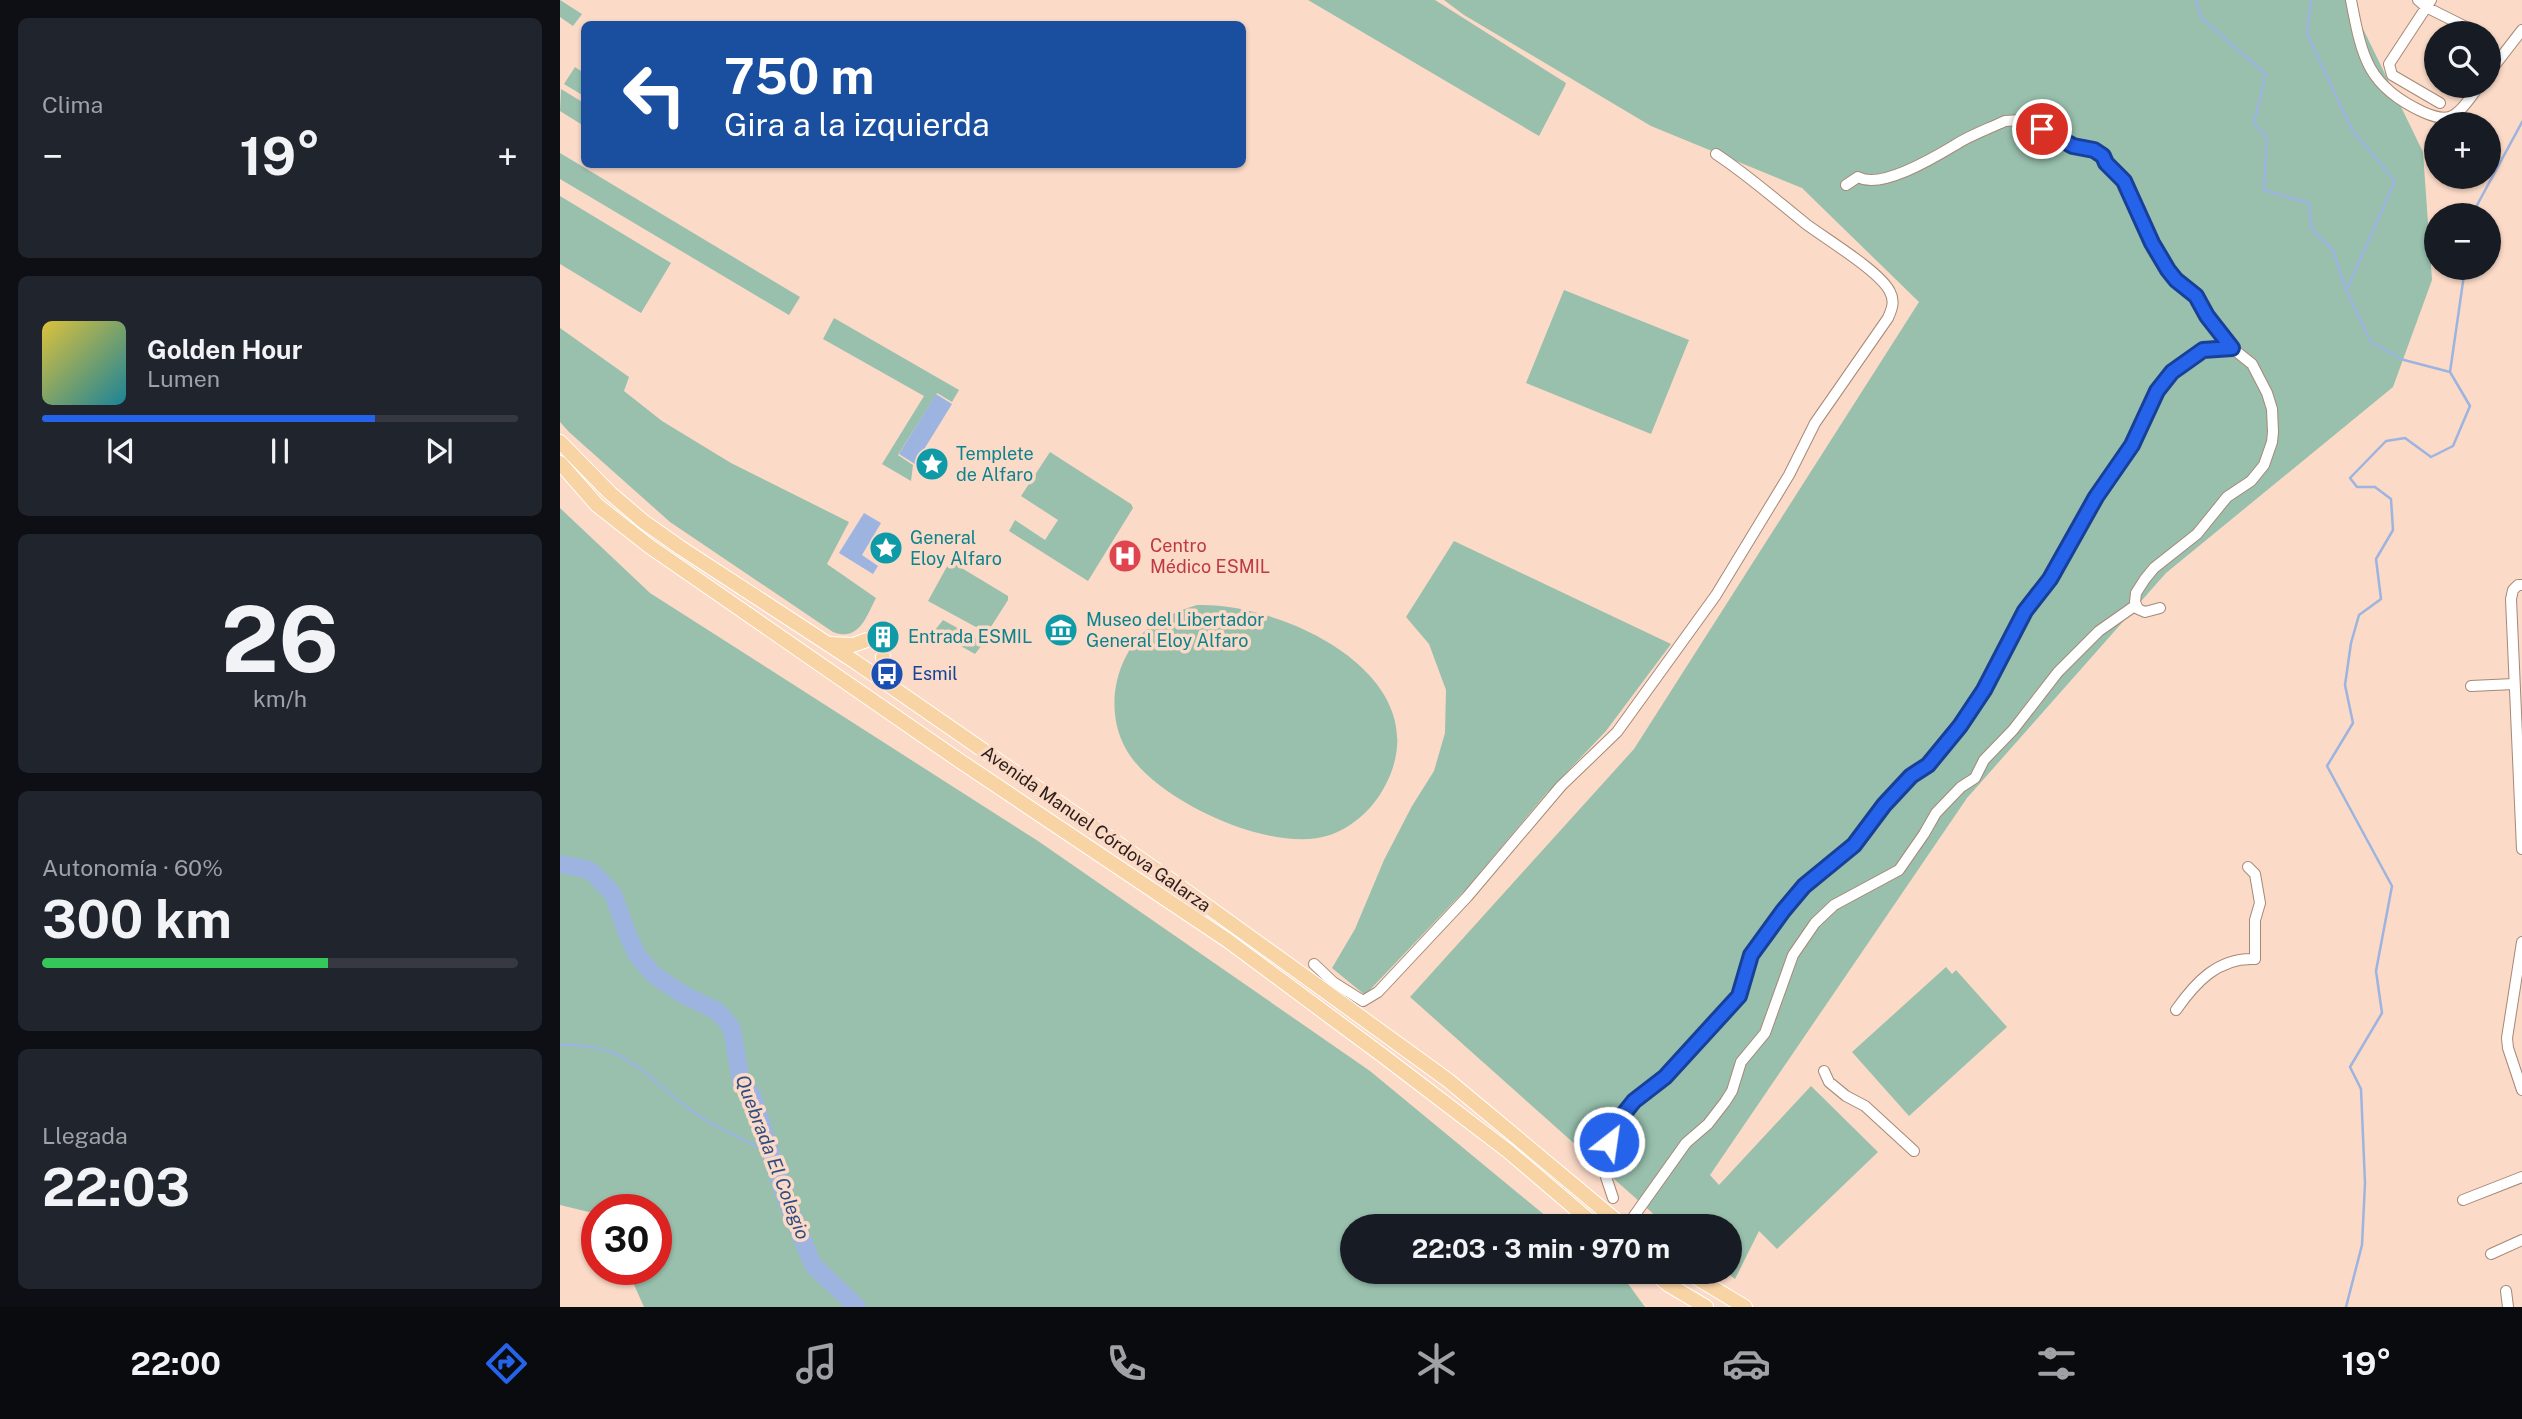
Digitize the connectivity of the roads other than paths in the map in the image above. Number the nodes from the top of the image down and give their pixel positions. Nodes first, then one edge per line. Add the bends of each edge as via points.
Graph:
1 (2351, 0) edge
2 (2425, 2) edge
3 (2458, 21) edge
4 (2522, 30) edge
5 (2501, 57) edge
6 (2469, 98) edge
7 (2440, 103) dead end
8 (1716, 154) dead end
9 (1846, 185) dead end
10 (2232, 348) junction
11 (560, 442) edge
12 (560, 463) edge
13 (2522, 585) edge
14 (2136, 605) junction
15 (2160, 608) dead end
16 (867, 640) dead end
17 (828, 644) junction
18 (883, 657) dead end
19 (2514, 684) junction
20 (2470, 686) dead end
21 (891, 687) junction
22 (2522, 835) edge
23 (2522, 849) edge
24 (2248, 867) dead end
25 (2522, 942) edge
26 (1314, 964) dead end
27 (2518, 1001) edge
28 (2176, 1010) dead end
29 (1824, 1071) dead end
30 (2522, 1090) edge
31 (1914, 1151) dead end
32 (2522, 1177) edge
33 (1613, 1198) dead end
34 (2463, 1200) dead end
35 (1581, 1214) edge
36 (1620, 1214) edge
37 (1634, 1214) edge
38 (2522, 1240) edge
39 (2491, 1254) dead end
40 (1707, 1284) edge
41 (1669, 1285) joint
42 (2506, 1291) dead end
43 (1683, 1307) edge
44 (1706, 1307) edge
45 (1745, 1307) edge
46 (2508, 1307) edge

1 - 6 street via 2360,48 2376,79 2389,92 2444,118 2453,116
2 - 3 street
2 - 7 street via 2389,69
4 - 5 street
8 - 26 street via 1889,289 1893,300 1888,318 1815,423 1716,595 1617,732 1561,786 1378,992 1363,1001
9 - 10 street via 1858,177 1870,180 1931,161 2013,119 2073,146 2094,150 2124,181 2168,270 2196,296
10 - 14 street via 2252,364 2267,393 2273,442 2251,481 2227,497 2197,534 2154,568 2136,593
10 - 33 street via 2203,350 2172,372 1960,726 1928,765 1884,805 1854,845 1804,886 1751,955 1739,996 1614,1126 1606,1177
11 - 17 main road, Avenida Manuel Córdova Galarza via 644,522
12 - 35 main road, Avenida Manuel Córdova Galarza via 597,505 649,546 1238,948 1487,1135
13 - 19 street via 2513,590 2511,599
14 - 15 street via 2145,612
14 - 37 street via 2099,631 2057,672 1984,760 1975,778 1936,813 1899,870 1834,905 1815,923 1793,955 1765,1033 1741,1062 1726,1102 1686,1143
16 - 17 main road via 853,645
17 - 21 main road, Avenida Manuel Córdova Galarza
18 - 21 main road
19 - 20 street
19 - 22 street
21 - 36 main road, Avenida Manuel Córdova Galarza via 1175,883 1449,1081
22 - 23 street
24 - 28 street via 2255,874 2260,903 2255,959 2241,958 2204,977
25 - 27 street
27 - 30 street via 2507,1038
29 - 31 street via 1829,1082 1865,1106
32 - 34 street
38 - 39 street
40 - 45 main road
41 - 43 main road
41 - 44 main road
42 - 46 street

